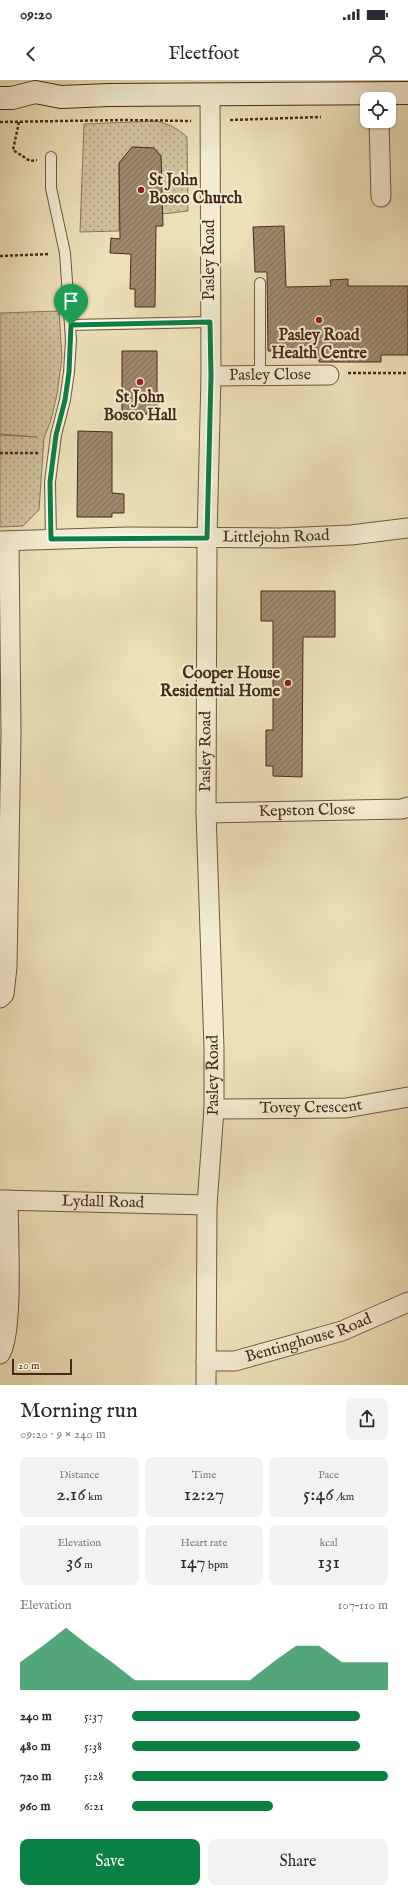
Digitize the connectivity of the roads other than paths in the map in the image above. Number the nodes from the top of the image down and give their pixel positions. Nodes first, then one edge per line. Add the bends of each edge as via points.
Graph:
1 (35, 86) edge
2 (408, 93) edge
3 (210, 94) junction
4 (396, 94) edge
5 (360, 96) edge
6 (0, 98) edge
7 (379, 128) edge
8 (51, 157) road end
9 (381, 197) dead end
10 (260, 283) dead end
11 (210, 322) junction
12 (71, 325) junction
13 (329, 375) road end
14 (211, 376) junction
15 (260, 376) junction
16 (408, 528) edge
17 (207, 538) junction
18 (51, 539) junction
19 (4, 542) edge
20 (6, 733) edge
21 (408, 808) edge
22 (206, 813) junction
23 (0, 998) edge
24 (408, 1097) edge
25 (214, 1109) junction
26 (4, 1200) edge
27 (207, 1205) junction
28 (408, 1302) edge
29 (0, 1354) edge
30 (206, 1362) junction
31 (206, 1385) edge

1 - 3 street via 61,97
1 - 6 street via 12,98
2 - 4 street
3 - 5 street
3 - 11 street, Pasley Road
7 - 9 street
8 - 12 lane via 51,188 65,253
10 - 15 lane
11 - 12 lane
11 - 14 street, Pasley Road
12 - 18 lane via 69,372 56,435 50,482
13 - 15 street, Pasley Close
14 - 15 street, Pasley Close
14 - 17 street, Pasley Road
16 - 17 street, Littlejohn Road via 351,535
17 - 18 street, Littlejohn Road
17 - 22 street, Pasley Road
18 - 19 street, Littlejohn Road
19 - 20 street
20 - 23 street via 7,967 4,994
21 - 22 street, Kepston Close
22 - 25 street, Pasley Road
24 - 25 street, Tovey Crescent via 346,1108
25 - 27 street, Pasley Road
26 - 27 street, Lydall Road
26 - 29 street via 8,1324 4,1349
27 - 30 street, Pasley Road
28 - 30 street, Bentinghouse Road via 342,1331 235,1361
30 - 31 street, Pasley Road

